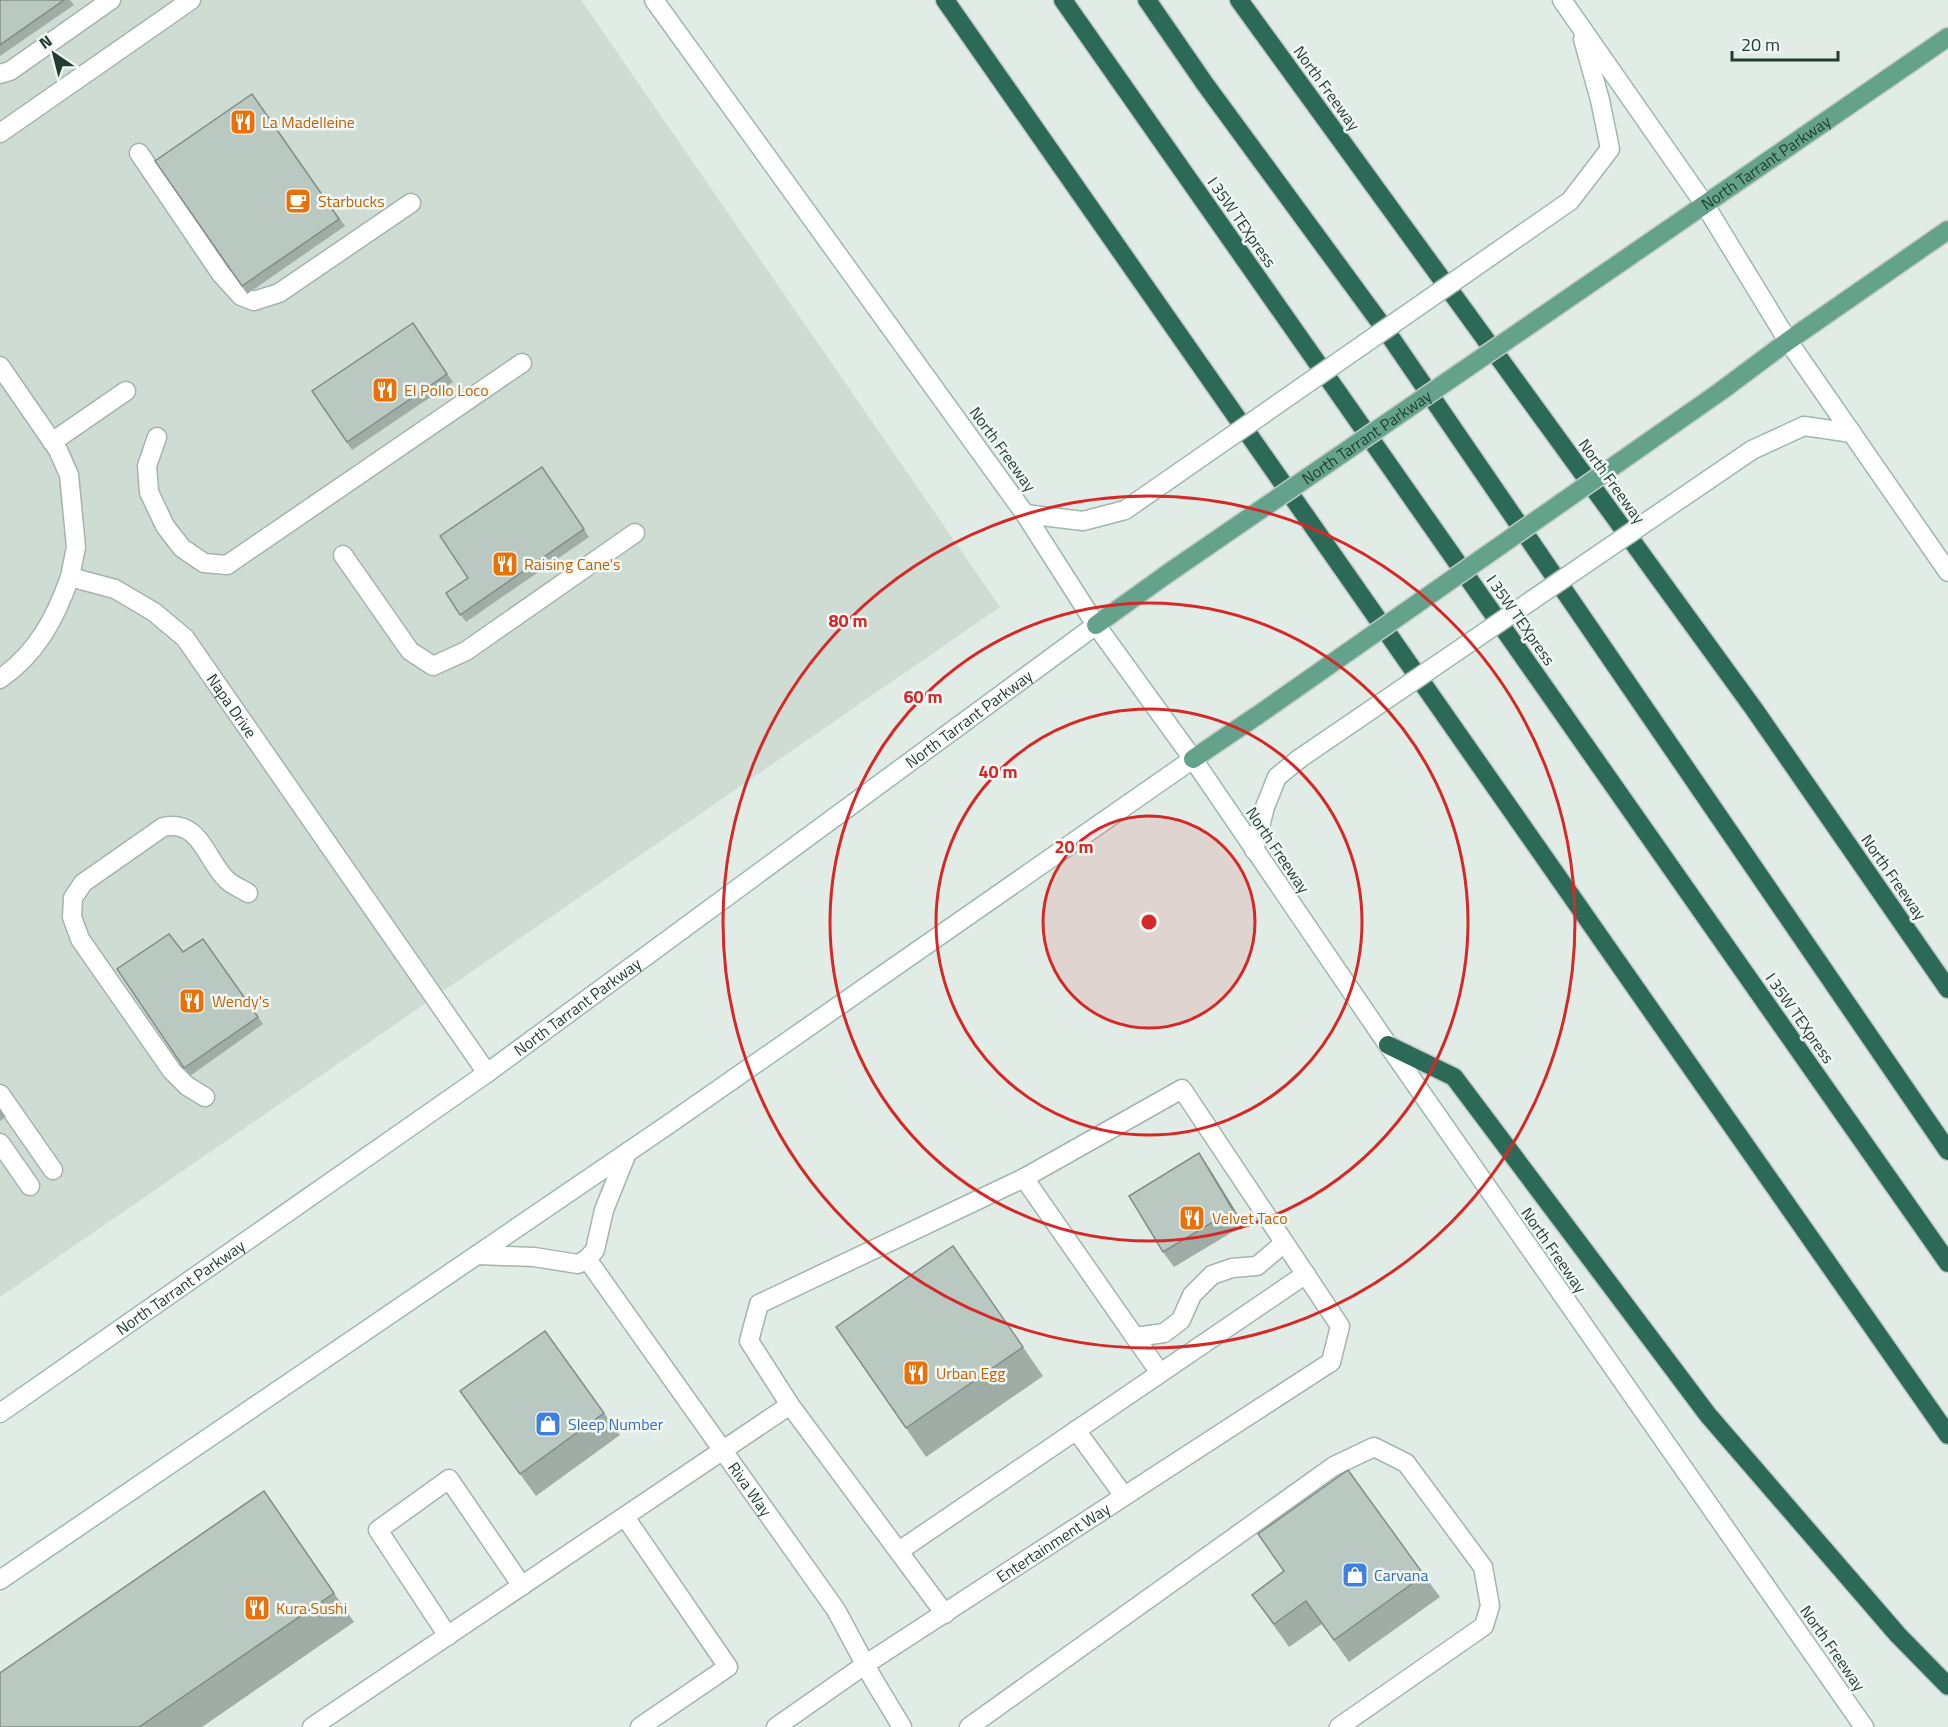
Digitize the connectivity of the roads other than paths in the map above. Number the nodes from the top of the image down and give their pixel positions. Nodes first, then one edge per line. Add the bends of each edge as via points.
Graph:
1 (111, 0) edge
2 (191, 0) edge
3 (654, 0) edge
4 (945, 0) edge
5 (1063, 0) edge
6 (1147, 0) edge
7 (1239, 0) edge
8 (1562, 0) edge
9 (1580, 25) junction
10 (1948, 37) edge
11 (0, 74) edge
12 (0, 133) edge
13 (139, 153) dead end
14 (411, 202) dead end
15 (1705, 205) junction
16 (1948, 230) edge
17 (1788, 341) junction
18 (522, 363) dead end
19 (0, 366) edge
20 (126, 391) dead end
21 (1852, 433) junction
22 (157, 437) dead end
23 (52, 442) junction
24 (1025, 514) junction
25 (634, 533) dead end
26 (343, 555) dead end
27 (1948, 572) edge
28 (70, 577) junction
29 (1096, 625) junction
30 (0, 679) edge
31 (1193, 759) junction
32 (1254, 850) junction
33 (248, 893) dead end
34 (1948, 989) edge
35 (1388, 1045) junction
36 (487, 1073) junction
37 (0, 1094) edge
38 (205, 1097) dead end
39 (0, 1143) edge
40 (1948, 1151) edge
41 (627, 1153) junction
42 (53, 1170) dead end
43 (1024, 1178) junction
44 (30, 1186) dead end
45 (1284, 1243) junction
46 (477, 1255) junction
47 (587, 1259) junction
48 (1948, 1263) edge
49 (1306, 1274) junction
50 (1135, 1336) junction
51 (1160, 1373) junction
52 (790, 1405) junction
53 (0, 1413) edge
54 (1076, 1430) junction
55 (1948, 1435) edge
56 (723, 1450) junction
57 (1124, 1496) junction
58 (625, 1517) junction
59 (899, 1551) junction
60 (0, 1580) edge
61 (522, 1586) junction
62 (945, 1614) junction
63 (448, 1636) junction
64 (866, 1664) junction
65 (1948, 1686) edge
66 (312, 1727) edge
67 (640, 1727) edge
68 (776, 1727) edge
69 (903, 1727) edge
70 (969, 1727) edge
71 (1339, 1727) edge
72 (1864, 1727) edge

1 - 11 main road
2 - 12 main road
3 - 24 main road, North Freeway
4 - 55 highway
5 - 48 highway, I 35W TEXpress
6 - 40 highway via 1387,332
7 - 34 highway, North Freeway via 1754,709
8 - 9 main road
9 - 15 main road
9 - 24 main road, bridge via 1610,149 1570,201 1125,510 1083,521
10 - 15 main road, North Tarrant Parkway
13 - 14 main road via 221,274 241,296 254,301 279,293
15 - 17 main road
15 - 29 main road, North Tarrant Parkway, bridge
16 - 17 main road
17 - 21 main road
17 - 31 main road, bridge
18 - 22 main road via 227,564 204,563 182,548 165,526 148,492 147,466
19 - 23 main road
20 - 23 main road
21 - 27 main road
21 - 32 main road, bridge via 1804,426 1752,450 1299,759 1277,777
23 - 28 main road via 69,475 72,495 76,547
24 - 29 main road, North Freeway
25 - 26 main road via 466,651 433,666 410,651
28 - 30 main road via 45,633 19,666
28 - 36 main road, Napa Drive via 115,589 154,612 185,638
29 - 31 main road, North Freeway
29 - 36 main road, North Tarrant Parkway
31 - 32 main road, North Freeway
31 - 41 main road
32 - 35 main road, North Freeway
33 - 38 main road via 227,880 187,828 172,825 163,827 83,883 73,898 72,917 80,939 172,1071
35 - 65 highway via 1454,1077 1708,1415 1898,1635
35 - 72 main road, North Freeway
36 - 53 main road, North Tarrant Parkway
37 - 42 main road
39 - 44 main road
41 - 46 main road
41 - 47 main road via 604,1210 595,1250
43 - 45 main road via 1182,1089
43 - 50 main road
43 - 52 main road via 759,1304 749,1341
45 - 49 main road
45 - 50 main road via 1257,1266 1212,1275 1192,1295 1180,1320 1164,1333
46 - 47 main road via 534,1257 578,1264
46 - 60 main road
47 - 56 main road, Riva Way
49 - 51 main road
49 - 57 main road, Entertainment Way via 1340,1326 1331,1362
50 - 51 main road
51 - 54 main road
52 - 56 main road
52 - 59 main road
54 - 57 main road
54 - 59 main road
56 - 58 main road
56 - 64 main road, Riva Way via 836,1610
57 - 62 main road, Entertainment Way
58 - 61 main road
58 - 67 main road via 728,1667
59 - 62 main road
61 - 63 main road
61 - 63 main road via 449,1479 378,1530
62 - 64 main road, Entertainment Way
63 - 66 main road
64 - 68 main road, Entertainment Way
64 - 69 main road, Riva Way
70 - 71 main road via 1334,1466 1374,1447 1406,1463 1483,1567 1490,1606 1484,1626

